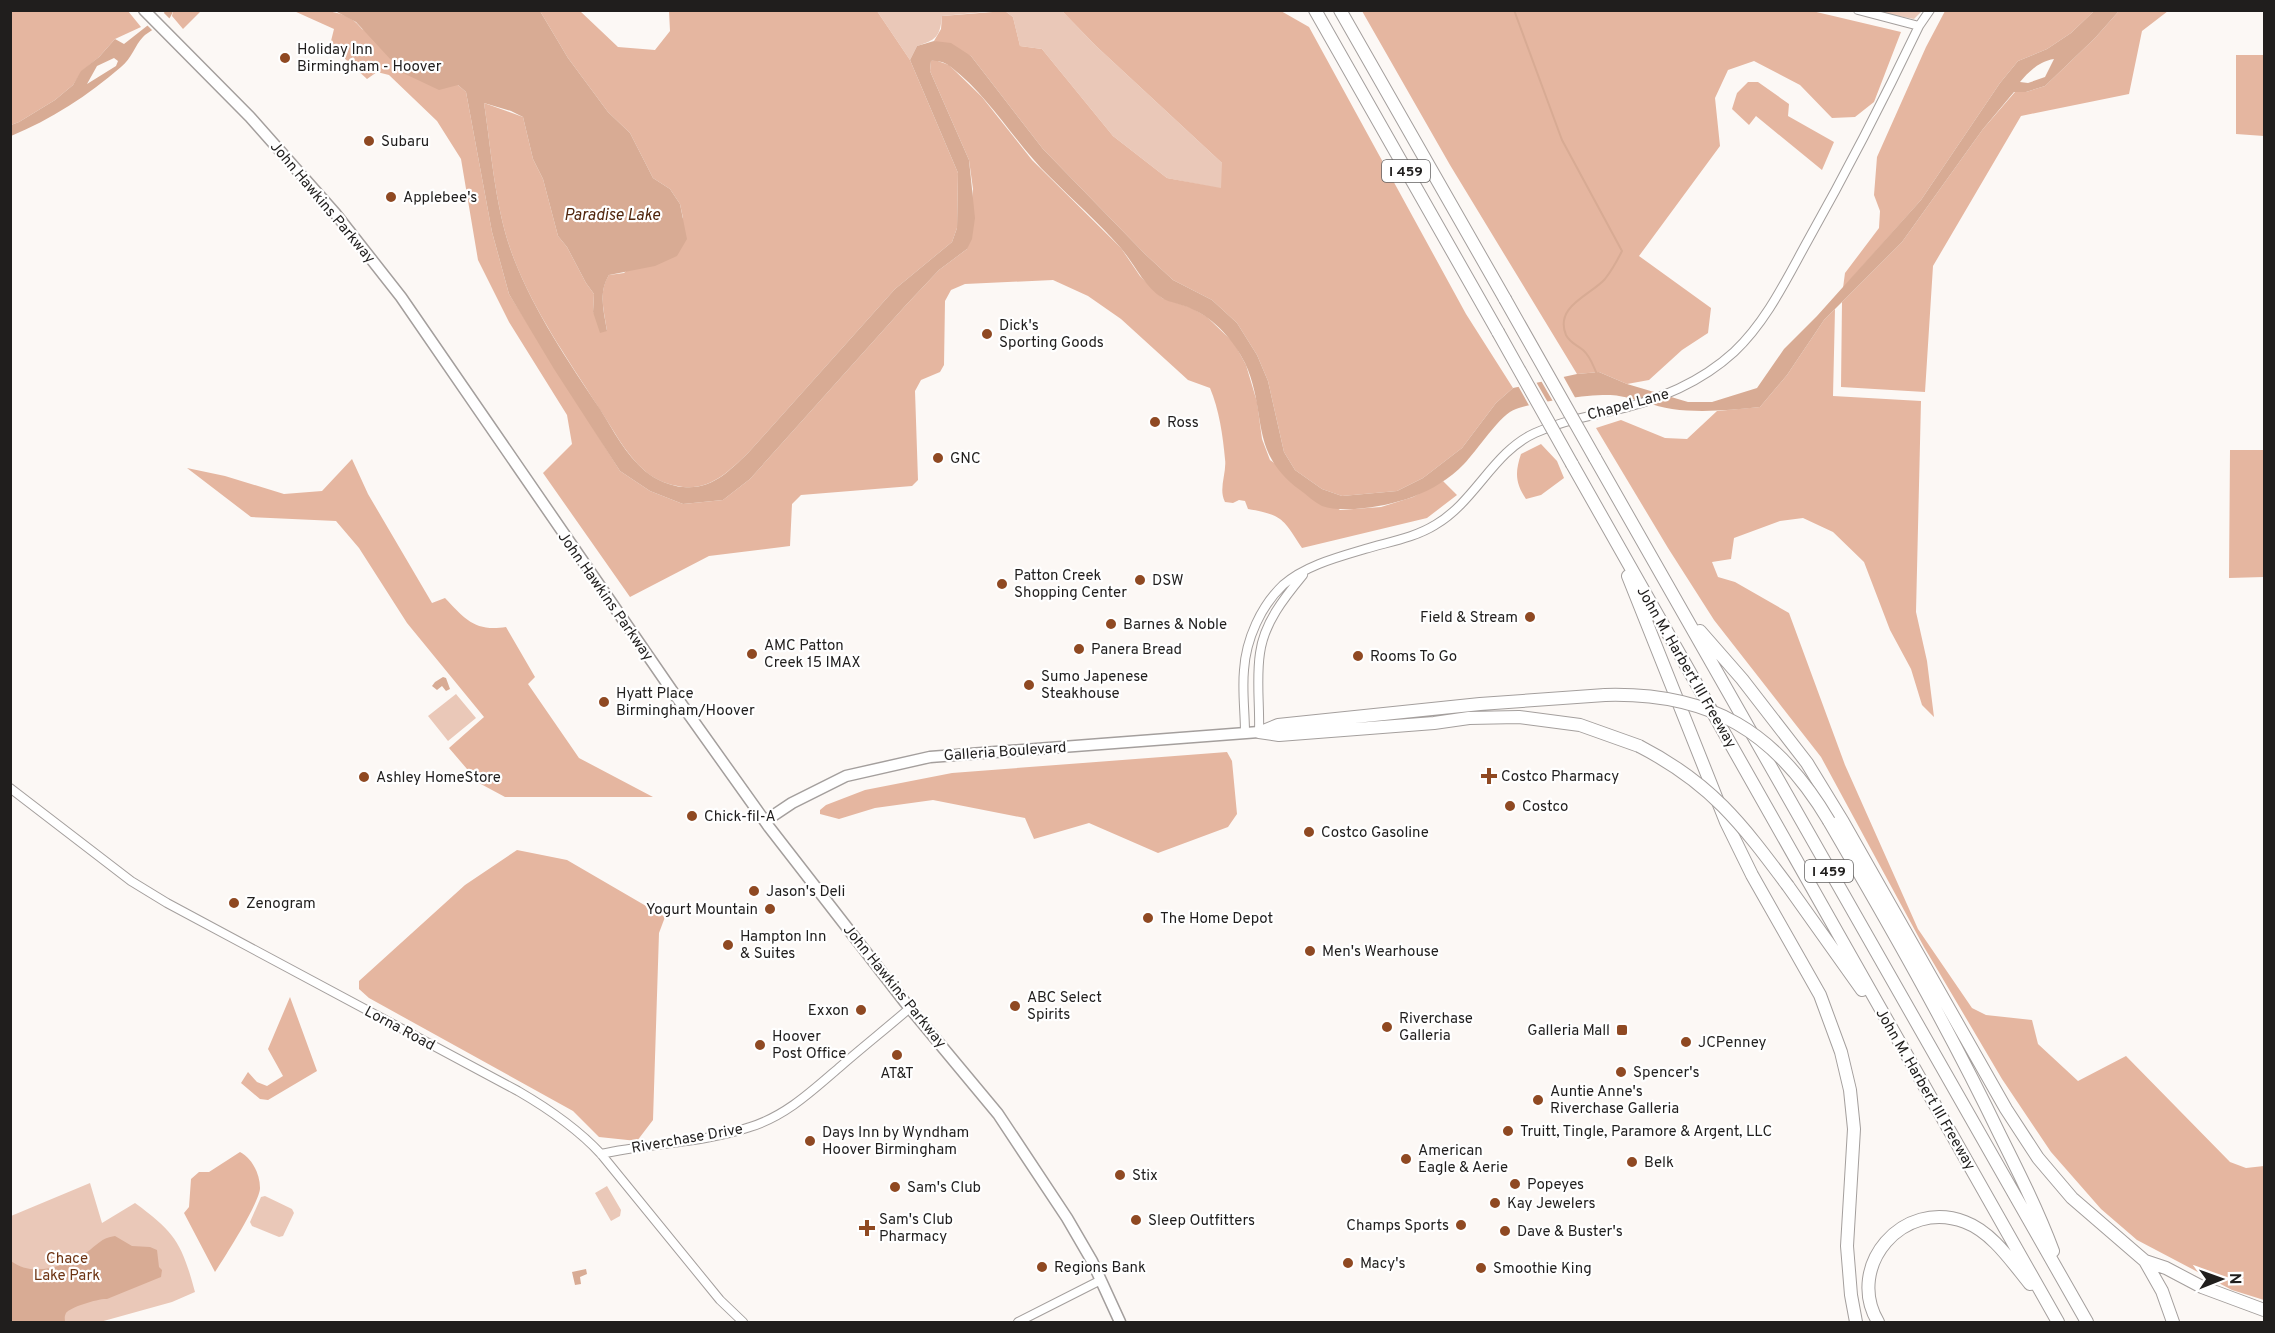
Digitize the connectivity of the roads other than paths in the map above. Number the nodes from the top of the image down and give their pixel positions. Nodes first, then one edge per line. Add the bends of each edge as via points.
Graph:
1 (144, 10) edge
2 (1315, 10) edge
3 (1340, 10) edge
4 (1858, 10) edge
5 (1930, 10) edge
6 (1919, 26) junction
7 (1610, 531) junction
8 (1307, 570) junction
9 (1684, 612) junction
10 (1259, 732) junction
11 (1245, 733) junction
12 (10, 788) edge
13 (765, 821) junction
14 (911, 1007) junction
15 (1929, 1094) junction
16 (602, 1154) junction
17 (2145, 1262) junction
18 (1101, 1280) junction
19 (2064, 1284) junction
20 (2265, 1310) edge
21 (2055, 1317) edge
22 (2084, 1318) edge
23 (1856, 1322) edge
24 (743, 1323) edge
25 (1018, 1323) edge
26 (1120, 1323) edge
27 (1878, 1323) edge
28 (2173, 1323) edge

1 - 13 main road, John Hawkins Parkway via 250,117 335,213 401,297
2 - 7 highway, John M. Harbert III Freeway / I 459, bridge
3 - 9 highway, John M. Harbert III Freeway / I 459, bridge
4 - 6 street
5 - 6 street, Chapel Lane
6 - 8 street, Chapel Lane via 1848,169 1783,286 1747,338 1712,370 1683,388 1644,403 1563,422 1533,434 1498,461 1465,502 1433,527
7 - 15 highway, John M. Harbert III Freeway / I 459
7 - 23 highway via 1726,822 1820,995 1838,1042 1850,1090 1854,1129 1847,1246
8 - 10 street via 1279,606 1263,638
8 - 11 street, Chapel Lane via 1284,584 1254,629 1244,669
9 - 17 highway via 1807,763 2027,1142 2072,1198
9 - 19 highway, John M. Harbert III Freeway / I 459
10 - 11 main road, Galleria Boulevard
10 - 15 highway, bridge via 1279,735 1519,717 1580,725 1640,746 1682,770 1715,797 1751,836 1862,990
10 - 19 highway, bridge via 1278,725 1480,704 1646,695 1683,701 1715,712 1762,740 1796,771 1815,796 1931,1000 2030,1196
11 - 13 main road, Galleria Boulevard via 930,757 846,776
12 - 16 street, Lorna Road via 131,881 518,1091 560,1116
13 - 14 main road, John Hawkins Parkway
14 - 16 street, Riverchase Drive via 806,1096 766,1121 732,1132
14 - 18 main road, John Hawkins Parkway via 998,1114 1067,1218
15 - 21 highway, John M. Harbert III Freeway / I 459
16 - 24 street, Lorna Road
17 - 20 highway
17 - 28 highway via 2162,1291
18 - 25 street
18 - 26 main road, John Hawkins Parkway
19 - 22 highway, John M. Harbert III Freeway / I 459
21 - 27 highway via 2012,1261 1979,1229 1936,1216 1909,1224 1882,1245 1869,1275 1870,1305

